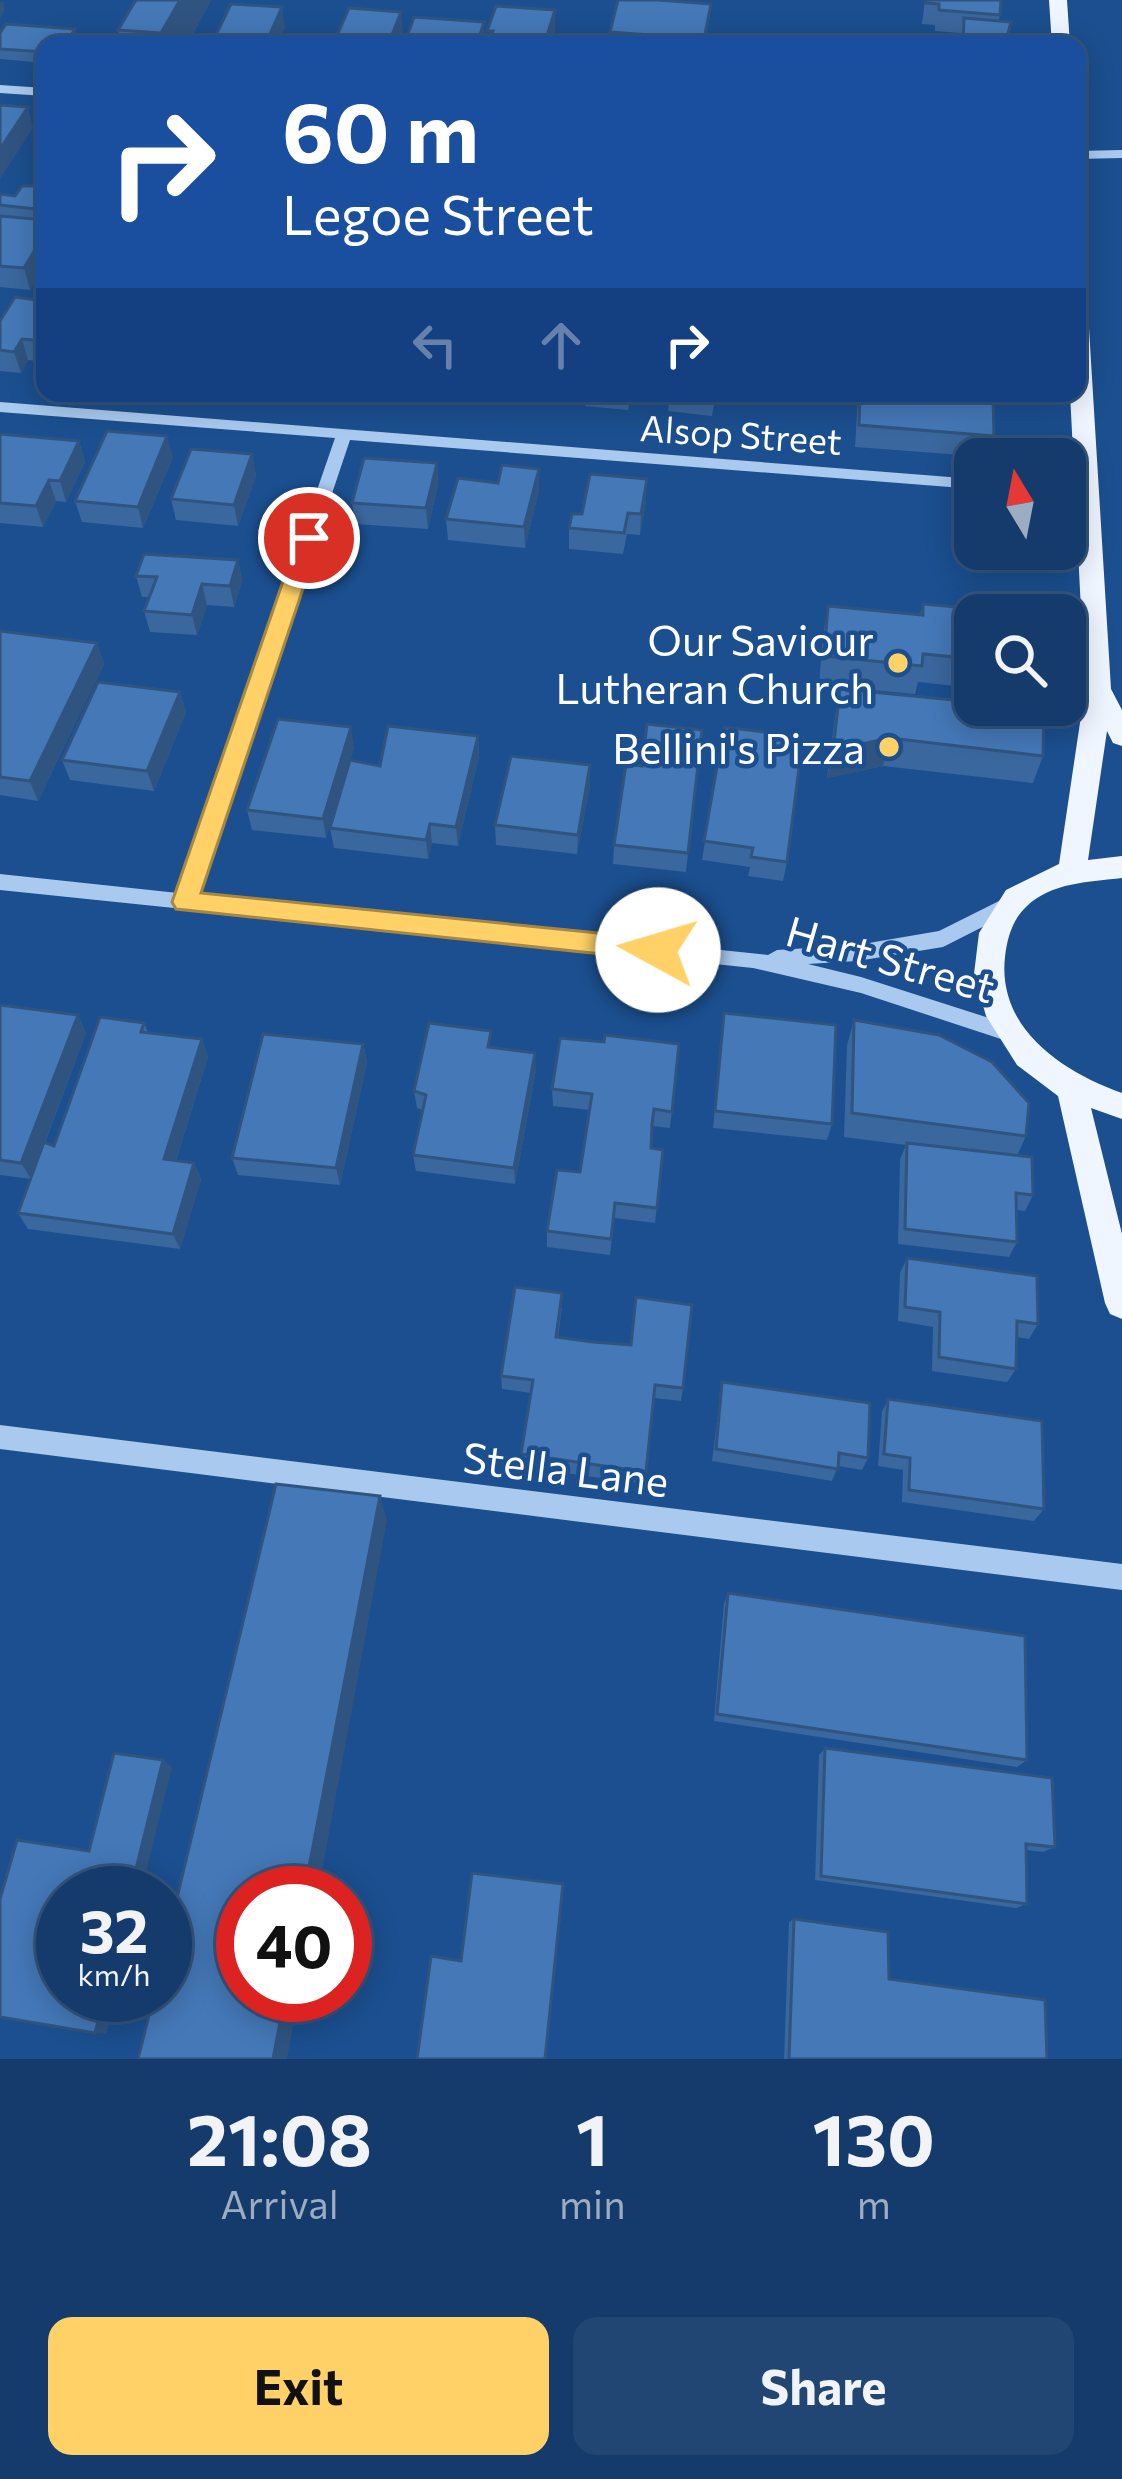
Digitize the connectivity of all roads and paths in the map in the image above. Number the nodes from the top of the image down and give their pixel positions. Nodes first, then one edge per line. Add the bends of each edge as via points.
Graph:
1 (1058, 0) edge
2 (1060, 36) edge
3 (0, 88) edge
4 (36, 91) edge
5 (1122, 154) edge
6 (1086, 155) edge
7 (1077, 402) edge
8 (0, 407) edge
9 (343, 437) junction
10 (1076, 438) edge
11 (954, 482) edge
12 (1085, 570) edge
13 (1098, 689) junction
14 (1122, 736) edge
15 (1122, 867) edge
16 (1072, 870) junction
17 (0, 882) edge
18 (185, 902) junction
19 (1011, 903) junction
20 (752, 960) junction
21 (1007, 1032) junction
22 (1071, 1088) junction
23 (1122, 1106) edge
24 (1122, 1303) edge
25 (0, 1437) edge
26 (1122, 1577) edge

1 - 2 main road
3 - 4 street
5 - 6 street
7 - 10 main road
8 - 9 street, Alsop Street
9 - 11 street, Alsop Street
9 - 18 street
12 - 13 main road
13 - 14 main road
13 - 16 main road
15 - 16 main road
16 - 19 main road
17 - 18 street, Hart Street
18 - 20 street, Hart Street
19 - 20 street, Hart Street via 944,939
19 - 21 main road via 993,928 986,980
20 - 21 street, Hart Street
21 - 22 main road
22 - 23 main road
22 - 24 main road
25 - 26 street, Stella Lane

